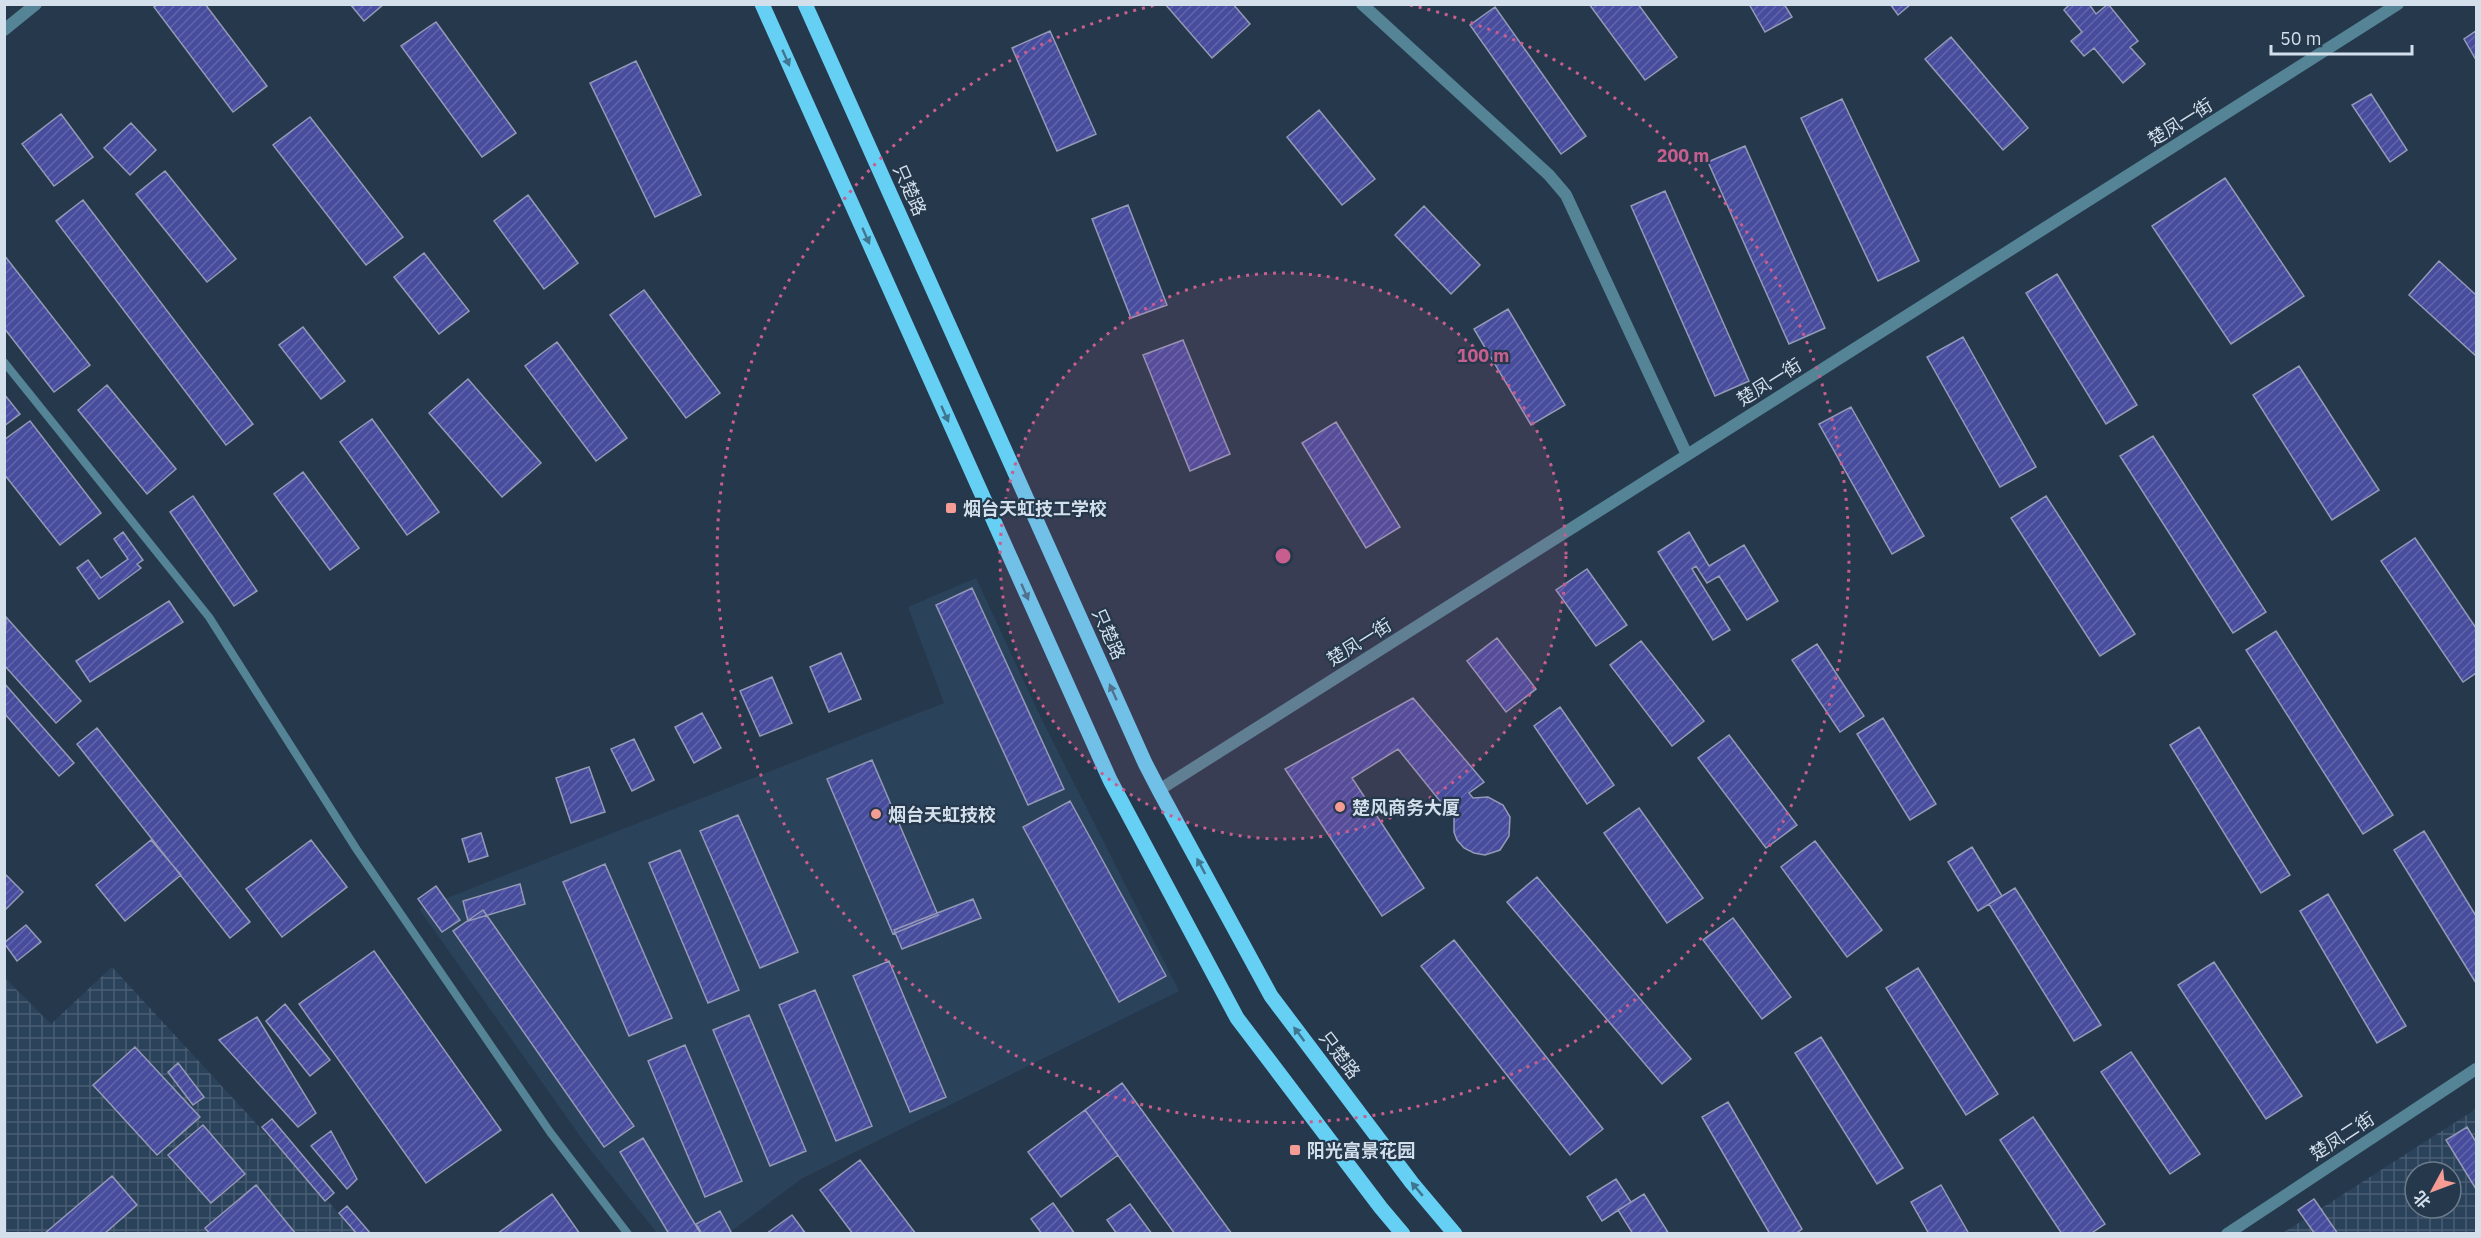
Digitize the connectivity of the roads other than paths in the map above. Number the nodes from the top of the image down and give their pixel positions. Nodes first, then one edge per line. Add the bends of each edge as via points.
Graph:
1 (36, 4) edge
2 (762, 4) edge
3 (805, 4) edge
4 (1362, 4) edge
5 (2398, 4) edge
6 (4, 30) edge
7 (4, 362) edge
8 (1687, 455) junction
9 (1160, 790) junction
10 (2476, 1069) edge
11 (628, 1233) edge
12 (1403, 1233) edge
13 (1455, 1233) edge
14 (2227, 1233) edge

1 - 6 street
2 -> 12 main road via 1110,780 1238,1018
9 -> 3 main road, 只楚路
4 - 8 street via 1566,195
5 - 8 street, 楚凤一街
7 - 11 lane via 208,617 357,850 550,1132
8 - 9 street, 楚凤一街
13 -> 9 main road, 只楚路 via 1412,1183 1271,996
10 - 14 street, 楚凤二街

